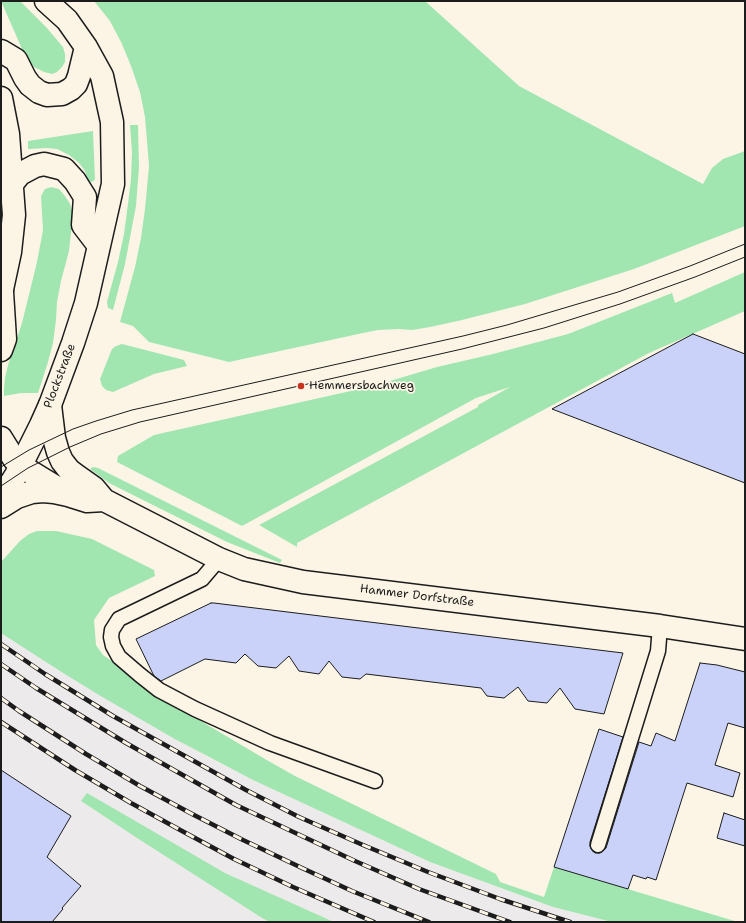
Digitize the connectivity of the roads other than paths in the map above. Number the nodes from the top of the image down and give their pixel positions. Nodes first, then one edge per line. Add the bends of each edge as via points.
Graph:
1 (46, 1) edge
2 (86, 48) junction
3 (1, 51) edge
4 (1, 98) edge
5 (12, 184) junction
6 (99, 246) junction
7 (1, 293) edge
8 (1, 350) edge
9 (50, 405) junction
10 (1, 438) edge
11 (21, 466) junction
12 (68, 495) junction
13 (1, 499) edge
14 (104, 500) junction
15 (1, 507) edge
16 (219, 559) junction
17 (660, 626) junction
18 (745, 639) edge
19 (375, 781) dead end
20 (598, 845) dead end

1 - 2 street, Plockstraße via 67,20
2 - 3 street via 76,84 62,94 39,92 30,86 16,60
2 - 6 street, Plockstraße via 102,76 112,122 112,184
4 - 5 street via 8,134
5 - 6 street via 20,174 35,166 44,164 64,169 76,180 85,198 83,225
5 - 7 street via 14,215 10,252
6 - 9 street, Plockstraße via 86,303
7 - 8 street via 5,339
9 - 11 street, Plockstraße
9 - 14 street, Hammer Dorfstraße via 54,438 62,461
10 - 11 street, Hammer Dorfstraße
11 - 12 street, Hammer Dorfstraße
11 - 13 street, Plockstraße
12 - 14 street, Hammer Dorfstraße via 87,501
12 - 15 street, Hammer Dorfstraße via 32,492
14 - 16 street, Hammer Dorfstraße
16 - 17 street, Hammer Dorfstraße via 244,569 303,582
16 - 19 lane via 202,580 119,619 111,637 120,657 159,690 195,709 270,743
17 - 18 street, Hammer Dorfstraße
17 - 20 lane via 658,651

